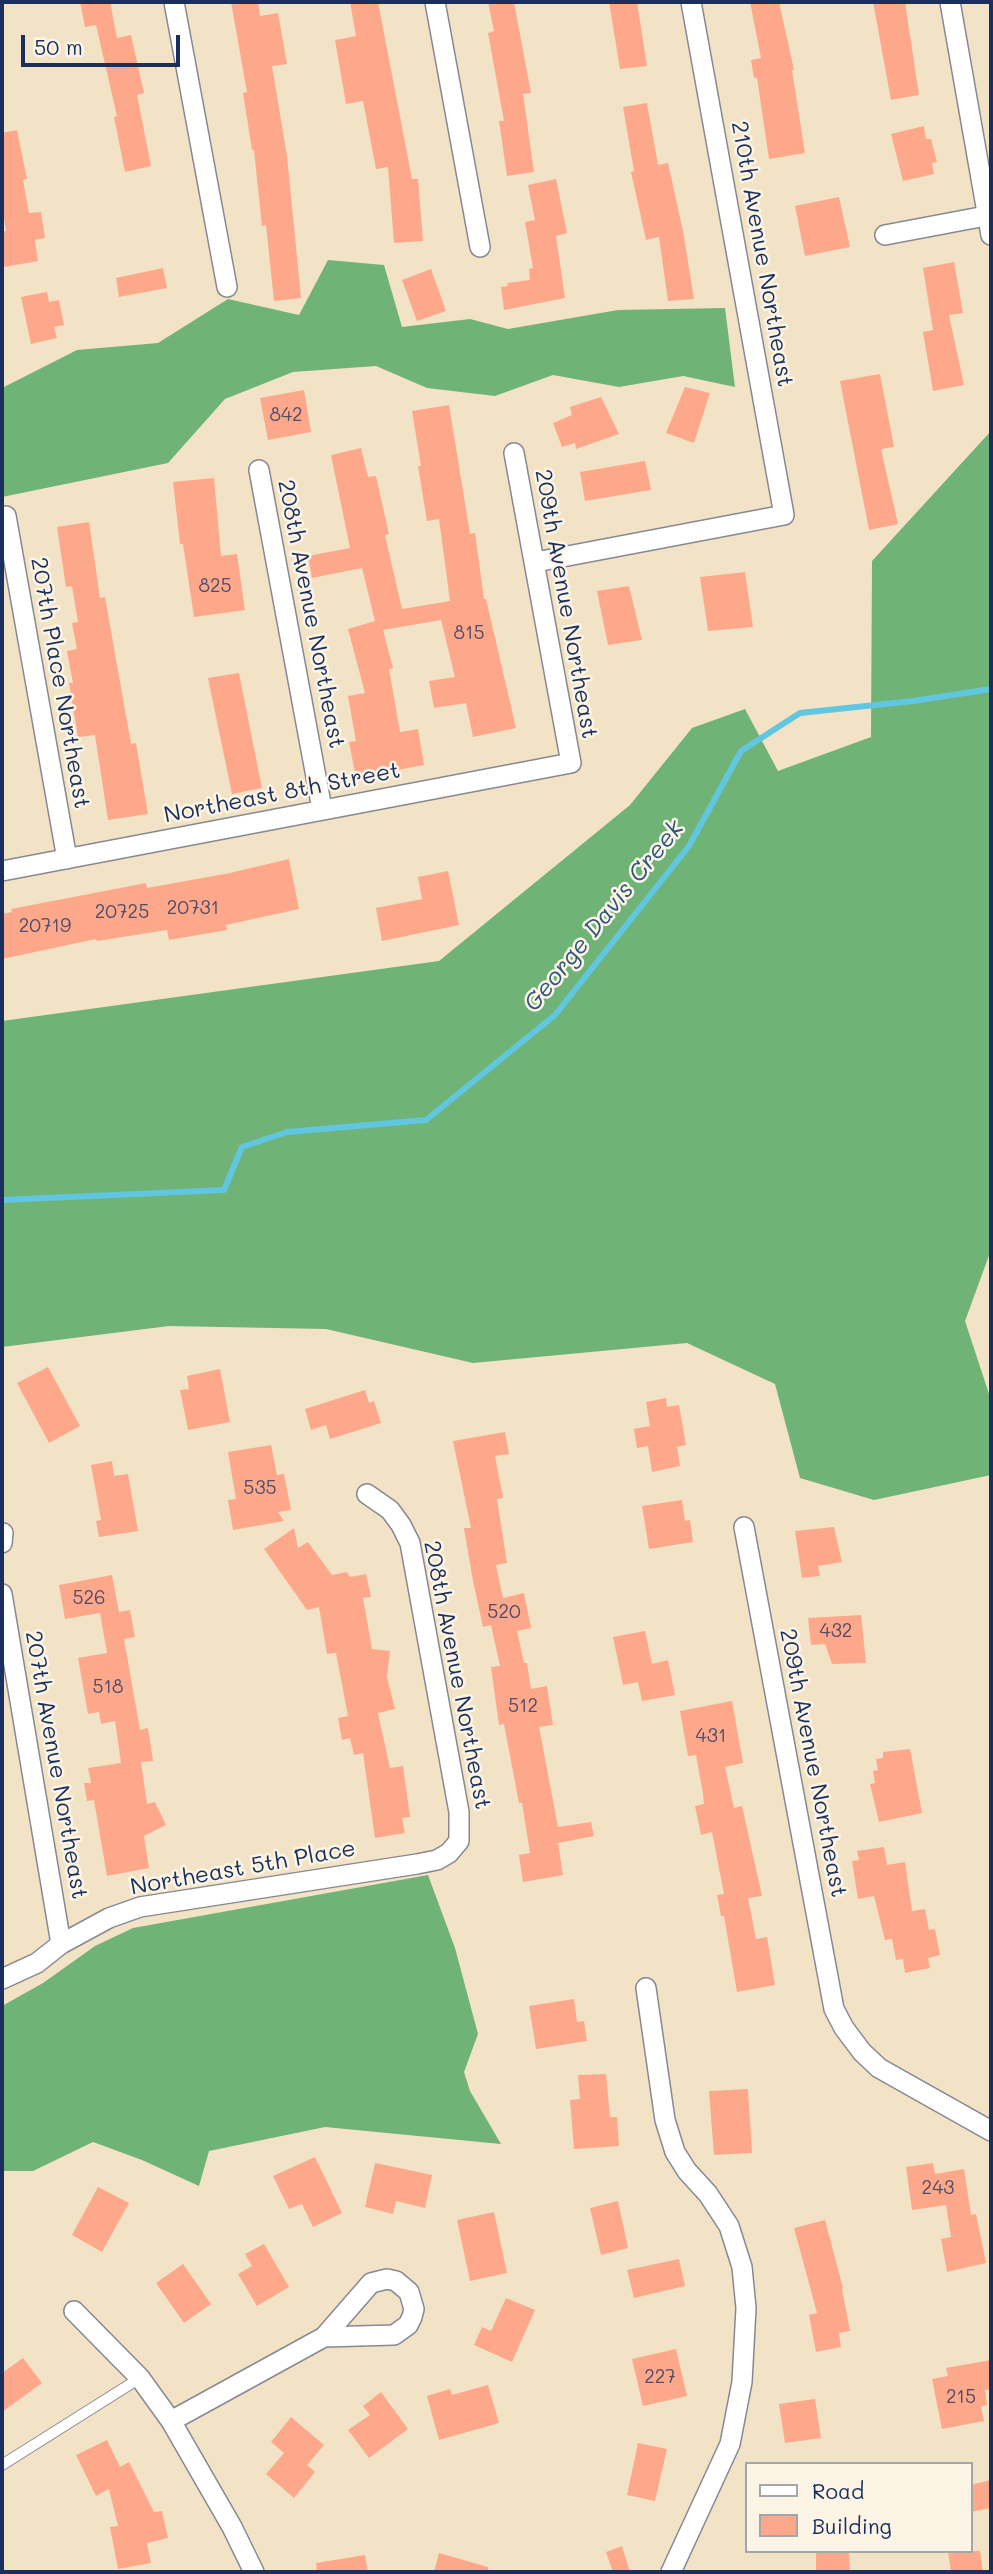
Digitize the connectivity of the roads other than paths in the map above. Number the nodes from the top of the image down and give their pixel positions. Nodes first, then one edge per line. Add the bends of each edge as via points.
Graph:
1 (174, 2) edge
2 (435, 2) edge
3 (691, 2) edge
4 (950, 2) edge
5 (990, 222) edge
6 (885, 235) dead end
7 (480, 247) dead end
8 (226, 287) dead end
9 (514, 453) dead end
10 (259, 470) dead end
11 (6, 516) dead end
12 (536, 562) junction
13 (571, 763) joint
14 (322, 809) junction
15 (66, 859) junction
16 (2, 871) edge
17 (367, 1493) dead end
18 (744, 1527) dead end
19 (2, 1533) edge
20 (2, 1543) edge
21 (2, 1594) edge
22 (459, 1841) joint
23 (61, 1944) junction
24 (2, 1979) edge
25 (646, 1988) dead end
26 (991, 2131) edge
27 (74, 2311) dead end
28 (324, 2337) dead end
29 (140, 2378) junction
30 (172, 2421) junction
31 (2, 2465) edge
32 (254, 2572) edge
33 (671, 2572) edge

1 - 8 street
2 - 7 street
3 - 12 street, 210th Avenue Northeast via 785,515
4 - 5 street
5 - 6 street
9 - 12 street, 209th Avenue Northeast
10 - 14 street, 208th Avenue Northeast
11 - 15 street, 207th Place Northeast
12 - 13 street, 209th Avenue Northeast
13 - 14 street, Northeast 8th Street
14 - 15 street, Northeast 8th Street
15 - 16 street, Northeast 8th Street
17 - 22 street, 208th Avenue Northeast via 390,1510 410,1543 459,1812
18 - 26 street, 209th Avenue Northeast via 834,2008 844,2028 879,2068
19 - 20 street
21 - 23 street, 207th Avenue Northeast
22 - 23 street, Northeast 5th Place via 437,1860 140,1907
23 - 24 street, Northeast 5th Place via 37,1963
25 - 33 street via 665,2120 675,2152 729,2226 742,2267 746,2308 742,2382 730,2444
27 - 29 street
28 - 30 street
29 - 30 street
29 - 31 lane
30 - 32 street

